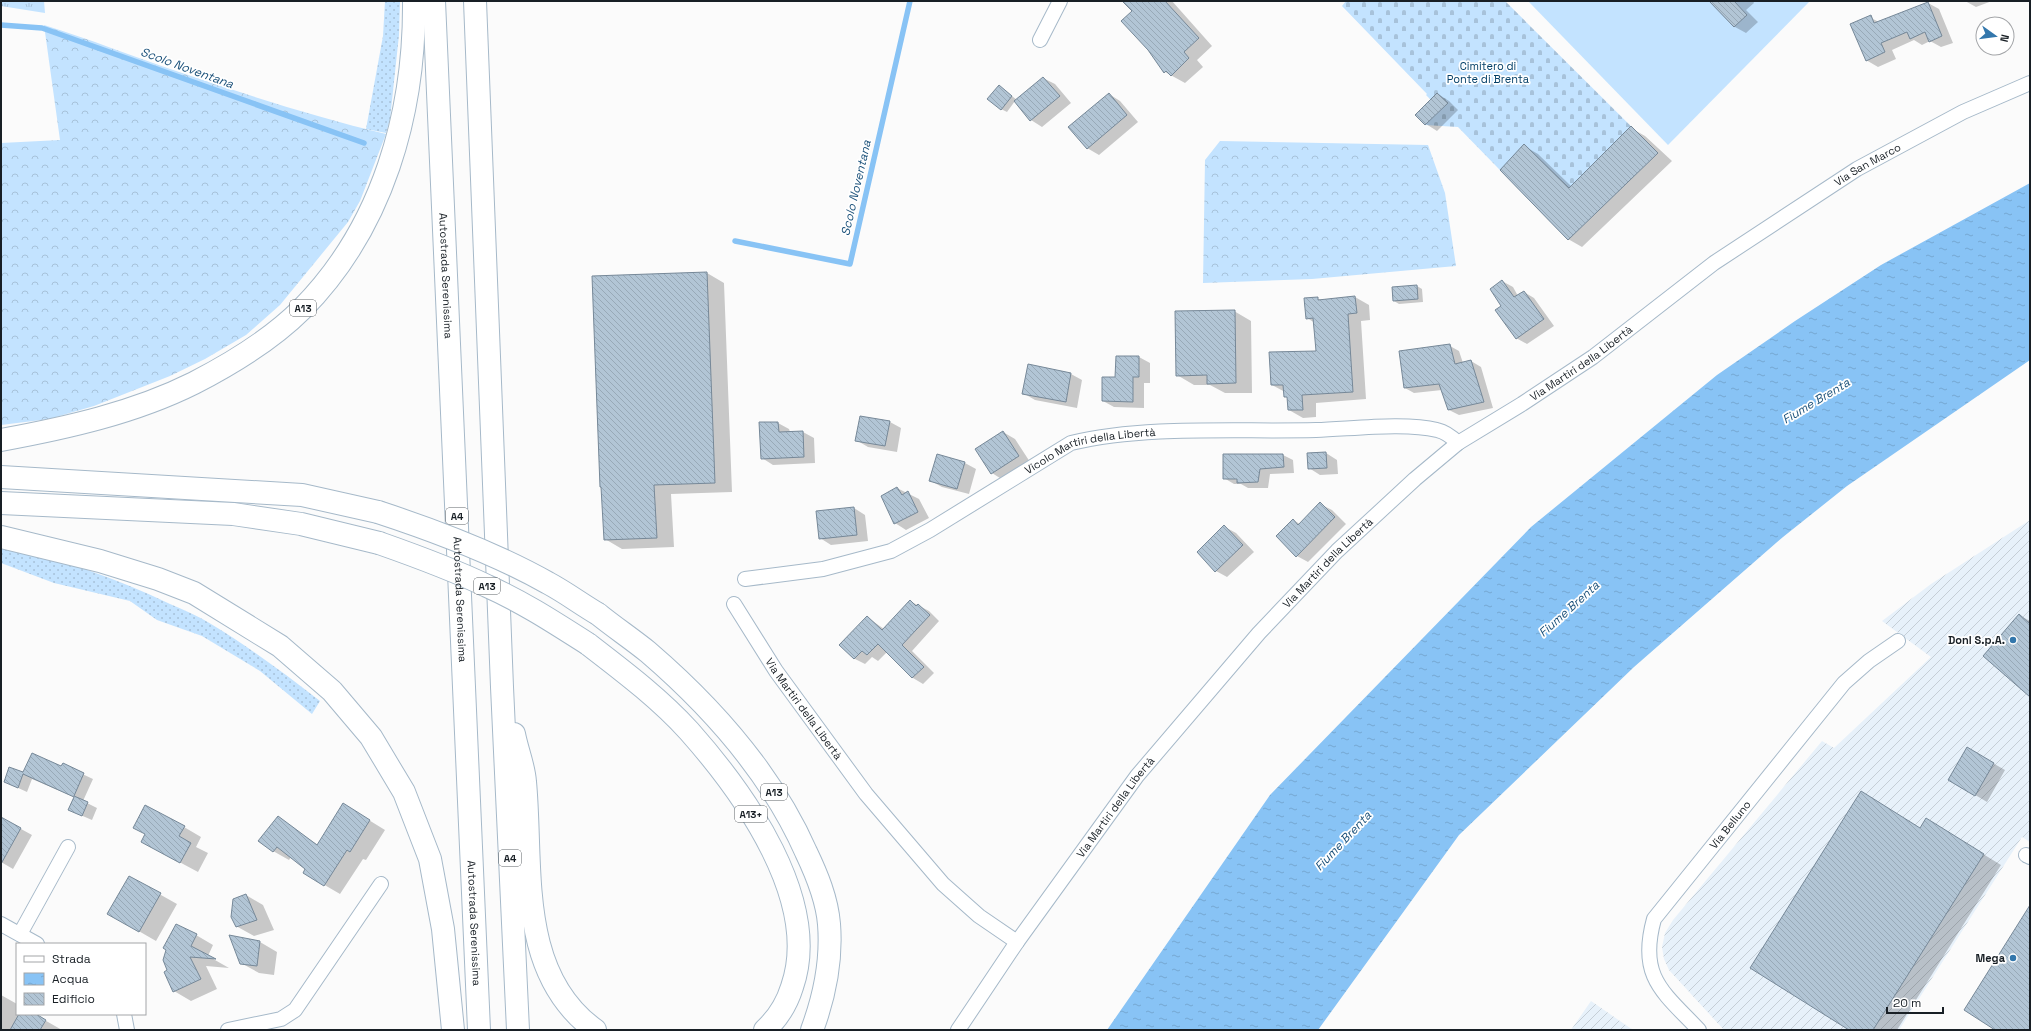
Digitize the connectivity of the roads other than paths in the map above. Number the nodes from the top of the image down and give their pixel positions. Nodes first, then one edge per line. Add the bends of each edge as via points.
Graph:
1 (414, 1) edge
2 (434, 1) edge
3 (475, 1) edge
4 (1060, 1) edge
5 (1040, 40) dead end
6 (2030, 83) edge
7 (1714, 263) joint
8 (1, 440) edge
9 (1458, 443) junction
10 (1, 477) edge
11 (1, 503) edge
12 (1, 537) edge
13 (745, 579) dead end
14 (734, 604) dead end
15 (1898, 640) dead end
16 (588, 644) joint
17 (502, 687) junction
18 (68, 847) dead end
19 (381, 884) dead end
20 (1, 924) edge
21 (20, 934) junction
22 (1017, 942) junction
23 (35, 943) edge
24 (124, 1015) edge
25 (127, 1030) edge
26 (228, 1030) edge
27 (453, 1030) edge
28 (479, 1030) edge
29 (518, 1030) edge
30 (595, 1030) edge
31 (765, 1030) edge
32 (812, 1030) edge
33 (958, 1030) edge
34 (1699, 1030) edge

1 - 8 highway, A13 via 412,64 405,109 388,171 359,234 302,309 252,350 192,383 122,411 42,433
2 - 28 highway, Autostrada Serenissima / A4
3 - 17 highway, A4
4 - 5 street
6 - 7 street, Via San Marco via 1963,112 1857,169
7 - 9 street, Via Martiri della Libertà via 1591,359
9 - 13 street, Vicolo Martiri della Libertà via 1450,435 1438,430 1392,427 1155,432 1094,438 1071,443 930,530 890,551 824,569
9 - 22 street, Via Martiri della Libertà via 1337,551 1259,633 1137,776
10 - 32 highway, A13, bridge via 302,495 378,512 437,531 492,556 548,583 598,614 648,652 719,721 776,795 803,844 820,882 829,923 829,966 822,1003
11 - 16 highway, A13, bridge via 233,514 301,524 380,542 488,586 540,613
12 - 27 highway via 100,561 194,593 280,646 332,691 371,737 404,792 430,859 443,929
14 - 22 street, Via Martiri della Libertà via 776,671 866,794 944,884 979,916
15 - 34 street, Via Belluno via 1844,683 1654,919 1648,945 1648,962 1654,978 1662,992
16 - 31 highway, A13+ via 647,691 689,731 746,805 780,866 796,908 800,957 789,996
17 - 29 highway, A4
17 - 30 highway via 525,780 532,900 540,951 558,992 572,1010
18 - 21 street
19 - 26 street via 295,1010 281,1019
20 - 21 street
21 - 23 street
22 - 33 street, Via Martiri della Libertà
24 - 25 street

